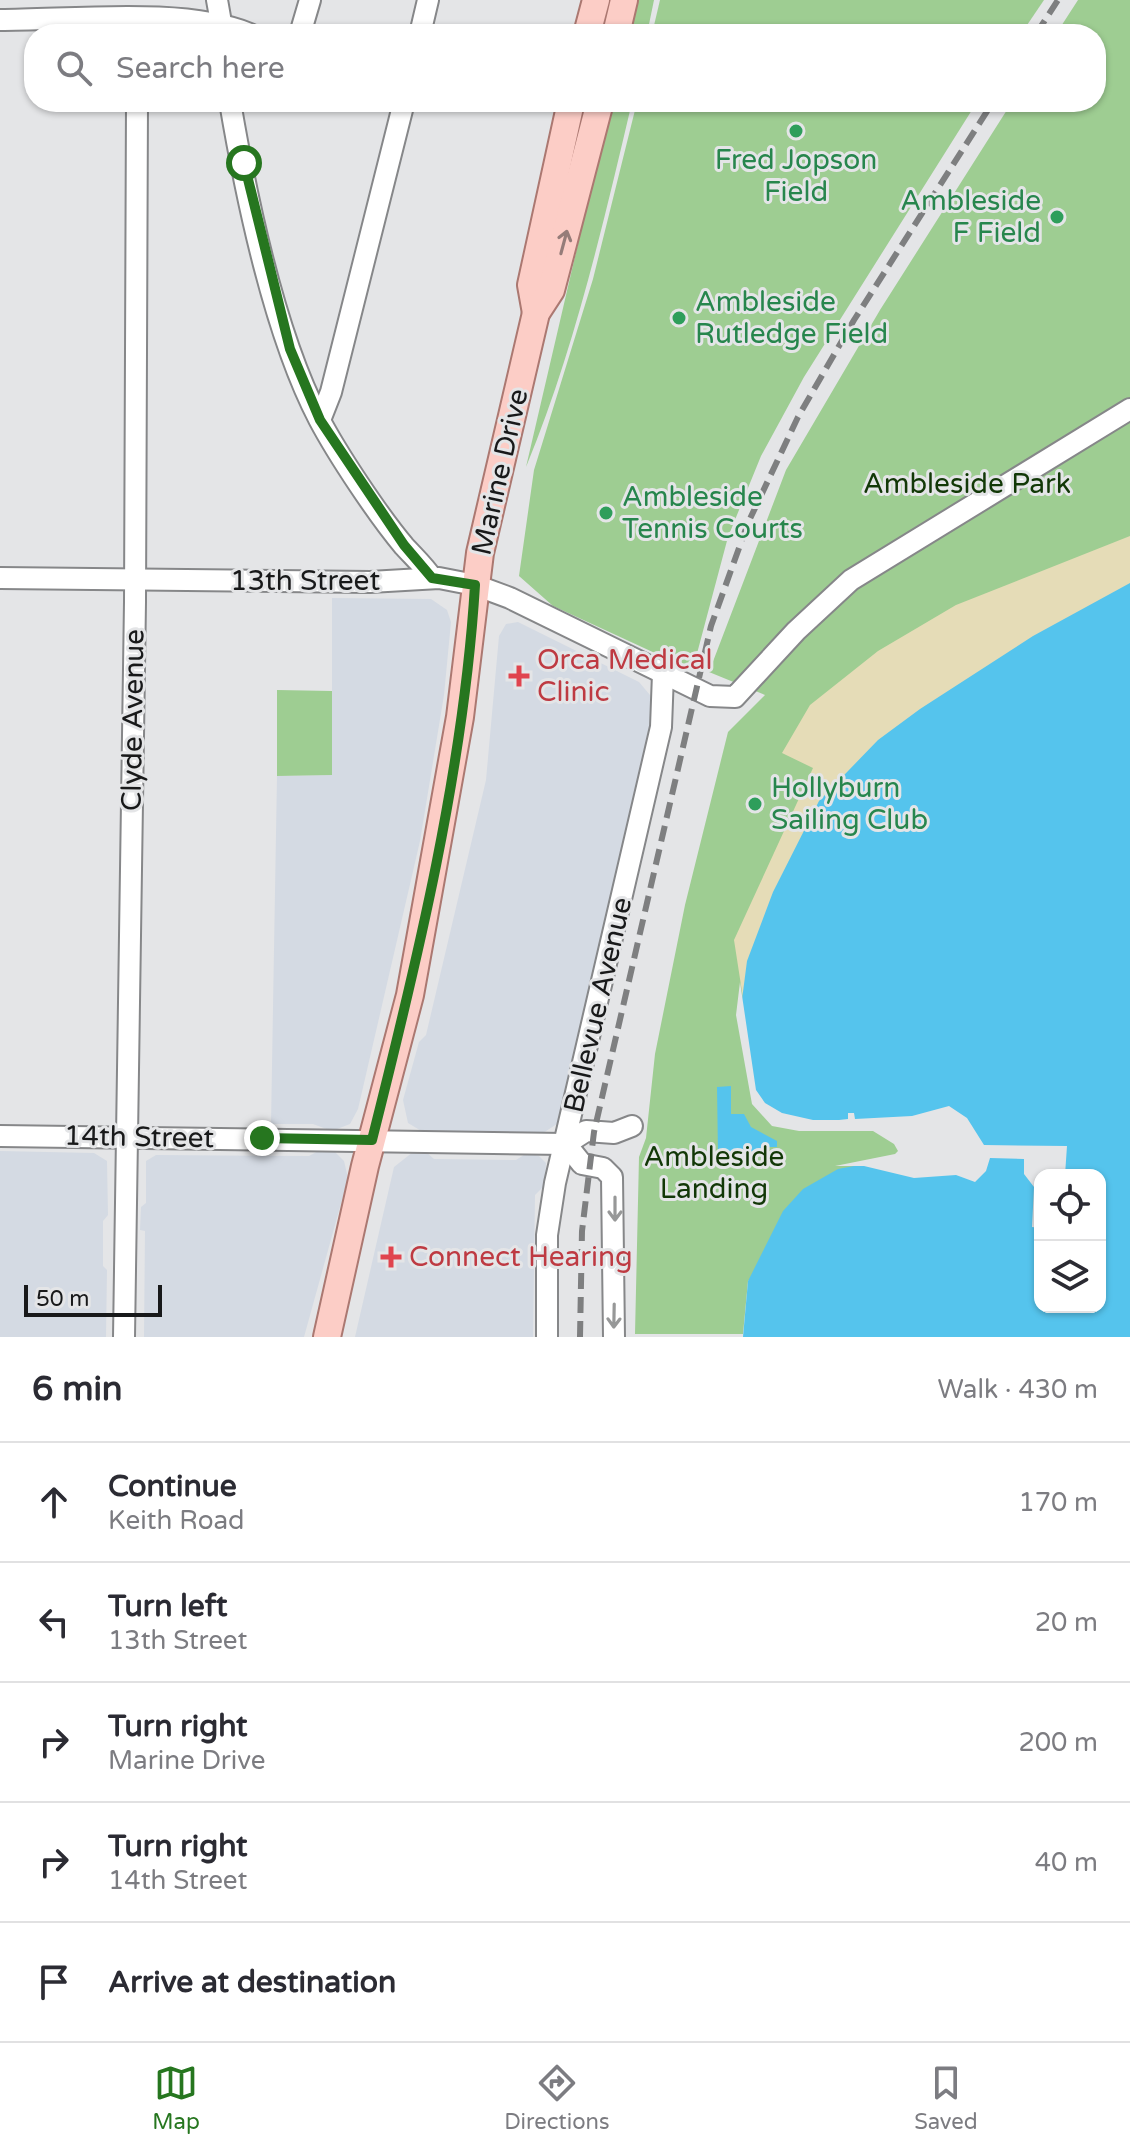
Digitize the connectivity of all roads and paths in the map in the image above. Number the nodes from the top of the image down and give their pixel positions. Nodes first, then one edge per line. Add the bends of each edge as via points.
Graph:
1 (217, 0) edge
2 (310, 0) edge
3 (428, 0) edge
4 (596, 0) edge
5 (624, 0) edge
6 (0, 20) edge
7 (78, 24) edge
8 (221, 24) edge
9 (303, 24) edge
10 (422, 24) edge
11 (590, 24) edge
12 (618, 24) edge
13 (137, 112) edge
14 (232, 112) edge
15 (401, 112) edge
16 (569, 112) edge
17 (597, 112) edge
18 (536, 313) junction
19 (1130, 409) edge
20 (320, 420) junction
21 (0, 578) edge
22 (432, 578) junction
23 (135, 579) junction
24 (475, 585) junction
25 (663, 674) junction
26 (632, 1126) dead end
27 (0, 1136) edge
28 (128, 1137) junction
29 (372, 1140) junction
30 (566, 1144) junction
31 (124, 1337) edge
32 (327, 1337) edge
33 (547, 1337) edge
34 (614, 1337) edge

1 - 8 street
2 - 9 street
3 - 10 street
4 - 11 main road
5 - 12 main road
6 - 7 street
13 - 23 street, Clyde Avenue
14 - 20 street via 290,349
15 - 20 street
16 - 18 main road, Marine Drive via 531,285
18 -> 17 main road, Marine Drive via 551,290
18 - 24 main road, Marine Drive
19 - 25 street, 13th Street via 851,580 742,692 727,698 710,696
20 - 22 street
21 - 23 street, 13th Street
22 - 23 street, 13th Street
22 - 24 street, 13th Street
23 - 28 street, Clyde Avenue
24 - 25 street, 13th Street
24 - 29 main road, Marine Drive via 438,850 410,995
25 - 30 street, Bellevue Avenue via 661,727
26 - 30 street, 14th Street via 614,1133 586,1131
27 - 28 street, 14th Street
28 - 29 street, 14th Street
28 - 31 street, Clyde Avenue
29 - 30 street, 14th Street
29 - 32 main road, Marine Drive
30 - 33 street, Bellevue Avenue via 547,1235
30 -> 34 street via 582,1164 603,1168 612,1177

